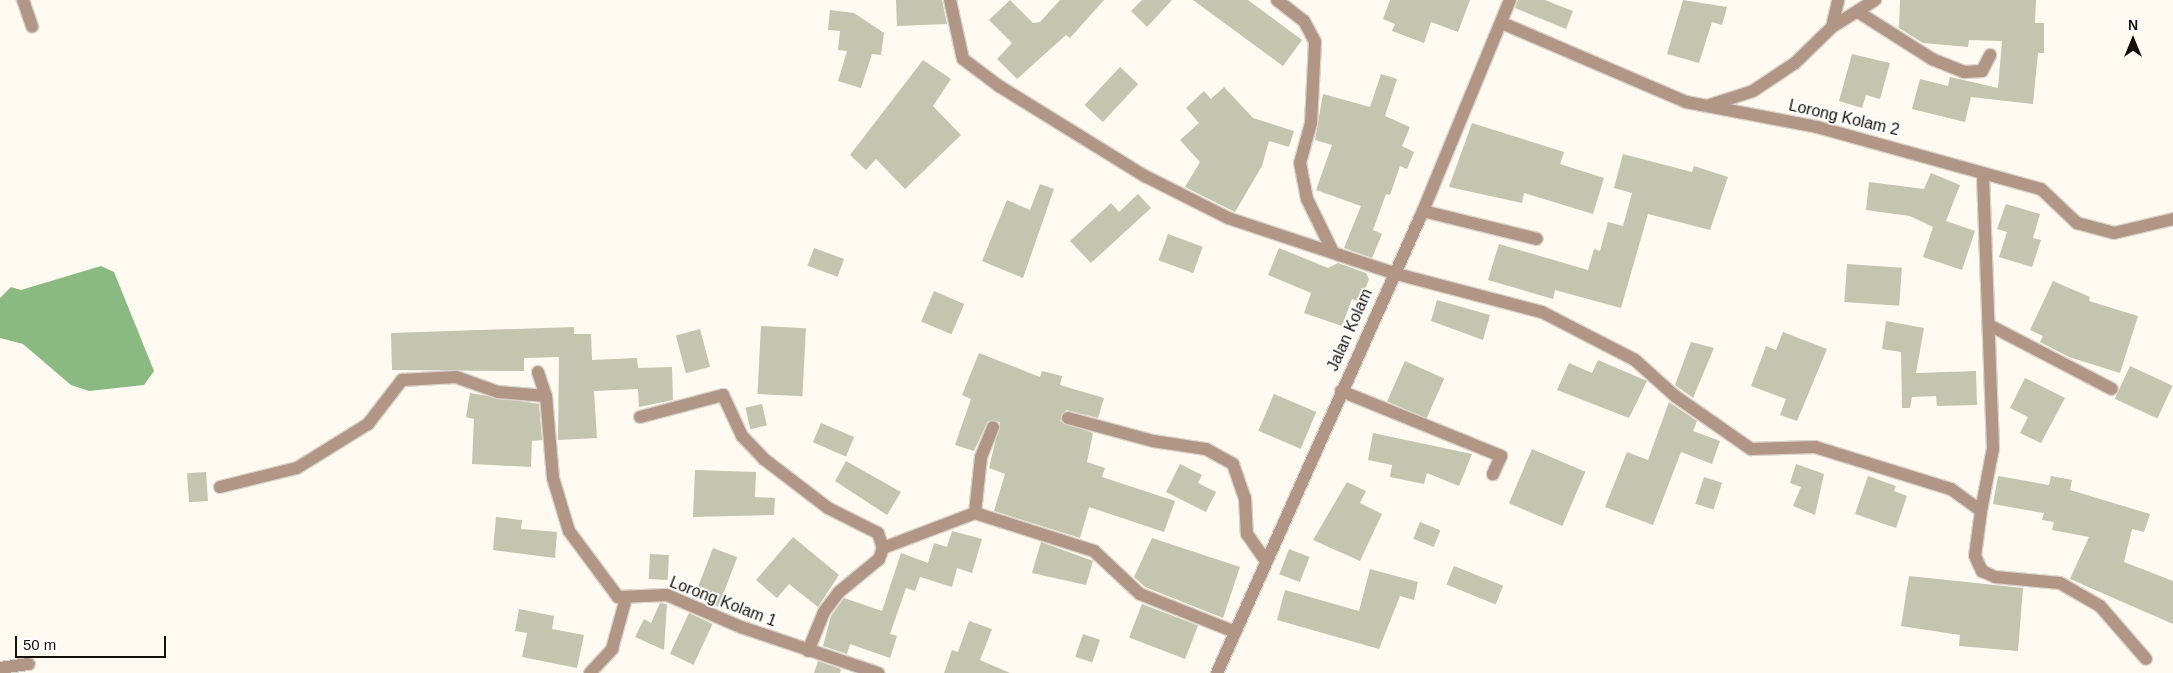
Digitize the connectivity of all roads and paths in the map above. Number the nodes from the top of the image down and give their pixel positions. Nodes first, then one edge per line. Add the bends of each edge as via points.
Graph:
1 (22, 0) edge
2 (950, 0) edge
3 (1277, 0) edge
4 (1510, 0) edge
5 (1838, 0) edge
6 (1875, 0) edge
7 (1858, 12) junction
8 (1502, 23) junction
9 (32, 26) dead end
10 (1832, 26) junction
11 (1990, 55) dead end
12 (1707, 106) junction
13 (1983, 173) junction
14 (1423, 210) junction
15 (2173, 219) edge
16 (1536, 239) dead end
17 (1332, 250) junction
18 (1393, 273) junction
19 (1991, 326) junction
20 (538, 372) dead end
21 (2112, 389) dead end
22 (1341, 391) junction
23 (546, 396) junction
24 (640, 417) dead end
25 (1068, 418) dead end
26 (993, 427) dead end
27 (1493, 474) dead end
28 (220, 487) dead end
29 (1981, 510) junction
30 (975, 513) junction
31 (883, 548) junction
32 (1266, 561) junction
33 (626, 598) junction
34 (1235, 632) junction
35 (808, 651) junction
36 (2146, 659) dead end
37 (29, 664) dead end
38 (0, 668) edge
39 (590, 673) edge
40 (878, 673) edge
41 (1217, 673) edge

1 - 9 street
2 - 17 street via 963,59 999,86 1144,176 1228,218
3 - 17 street via 1304,21 1315,42 1311,123 1300,163 1307,199
4 - 8 street, Jalan Kolam
5 - 10 street
6 - 7 street
7 - 10 street
7 - 11 street via 1932,59 1964,72 1982,71
8 - 12 street, Lorong Kolam 2 via 1686,102
8 - 14 street, Jalan Kolam
10 - 12 street via 1794,63 1753,90
12 - 13 street, Lorong Kolam 2 via 1817,127
13 - 15 street, Lorong Kolam 2 via 2041,189 2077,223 2114,233
13 - 19 street
14 - 16 street
14 - 18 street, Jalan Kolam
17 - 18 street
18 - 22 street, Jalan Kolam
18 - 29 street via 1542,312 1635,360 1675,396 1750,449 1815,447 1869,460 1951,489
19 - 21 street
19 - 29 street via 1993,448
20 - 23 street
22 - 27 street via 1501,456
22 - 32 street, Jalan Kolam
23 - 28 street via 498,392 456,377 402,380 368,424 297,468
23 - 33 street via 553,478 569,531 606,584 618,597
24 - 31 street via 723,395 742,436 764,459 828,508 878,533
25 - 32 street via 1153,441 1206,449 1232,464 1245,498 1247,534
26 - 30 street via 981,456
29 - 36 street via 1975,556 1982,571 1995,577 2060,583 2100,606
30 - 31 street
30 - 34 street via 1094,551 1140,594
31 - 35 street via 879,559 839,592 824,612
32 - 34 street, Jalan Kolam
33 - 35 street, Lorong Kolam 1 via 667,595
33 - 39 street via 612,649
34 - 41 street, Jalan Kolam
35 - 40 street, Lorong Kolam 1
37 - 38 street

